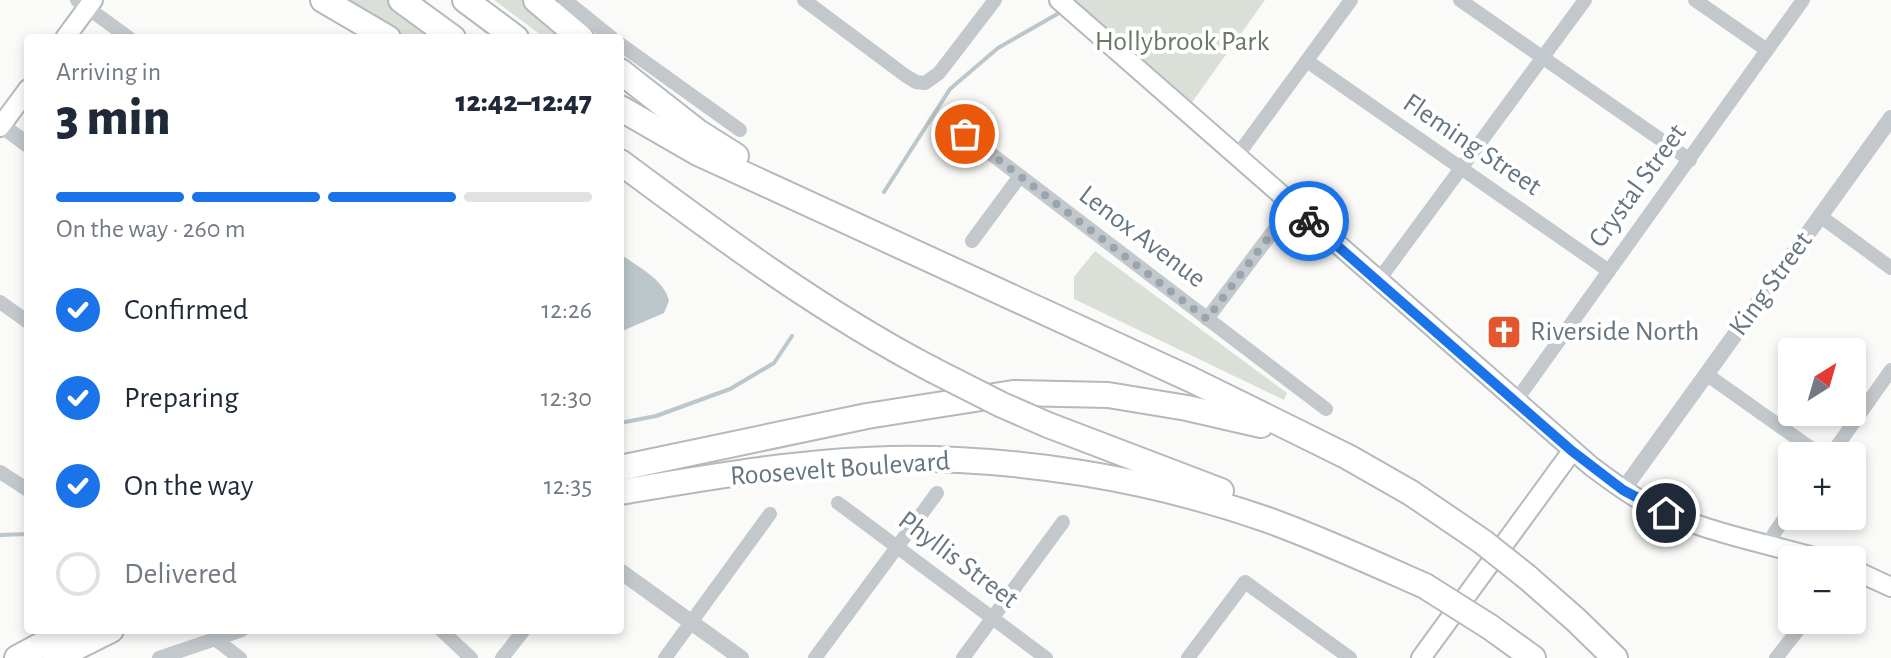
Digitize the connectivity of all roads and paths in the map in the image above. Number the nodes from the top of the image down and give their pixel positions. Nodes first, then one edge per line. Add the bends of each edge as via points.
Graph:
1 (314, 0) edge
2 (323, 0) edge
3 (401, 0) edge
4 (465, 0) edge
5 (536, 0) edge
6 (565, 0) edge
7 (804, 0) edge
8 (995, 0) edge
9 (1059, 0) edge
10 (1351, 0) edge
11 (1460, 0) edge
12 (1585, 0) edge
13 (1695, 0) edge
14 (1803, 0) edge
15 (86, 3) edge
16 (67, 34) edge
17 (124, 34) edge
18 (360, 34) edge
19 (381, 34) edge
20 (448, 34) edge
21 (511, 34) edge
22 (576, 34) edge
23 (607, 34) edge
24 (624, 47) edge
25 (1767, 50) junction
26 (1542, 59) junction
27 (1307, 61) junction
28 (624, 74) edge
29 (24, 94) edge
30 (624, 110) edge
31 (1891, 118) edge
32 (0, 125) edge
33 (740, 130) dead end
34 (965, 134) dead end
35 (24, 142) edge
36 (1237, 156) junction
37 (1690, 160) junction
38 (624, 165) edge
39 (1460, 168) junction
40 (1020, 176) junction
41 (624, 183) edge
42 (1292, 206) junction
43 (1820, 216) junction
44 (696, 218) junction
45 (856, 226) junction
46 (972, 241) dead end
47 (1891, 268) edge
48 (1609, 271) junction
49 (1378, 281) junction
50 (0, 302) edge
51 (24, 319) edge
52 (1207, 319) junction
53 (1891, 370) edge
54 (1706, 374) junction
55 (1515, 402) junction
56 (1326, 409) dead end
57 (1309, 438) junction
58 (1802, 442) edge
59 (1840, 442) edge
60 (1572, 451) junction
61 (624, 467) edge
62 (0, 472) edge
63 (24, 487) edge
64 (1623, 490) junction
65 (624, 491) edge
66 (937, 493) dead end
67 (838, 503) dead end
68 (770, 514) dead end
69 (1063, 522) dead end
70 (1778, 528) edge
71 (897, 546) junction
72 (1768, 546) junction
73 (1778, 548) edge
74 (624, 574) edge
75 (1866, 575) edge
76 (1425, 586) junction
77 (1891, 587) edge
78 (993, 618) junction
79 (692, 622) junction
80 (62, 634) edge
81 (103, 634) edge
82 (230, 634) edge
83 (445, 634) edge
84 (521, 634) edge
85 (1795, 634) edge
86 (215, 639) junction
87 (17, 658) edge
88 (55, 658) edge
89 (159, 658) edge
90 (240, 658) edge
91 (471, 658) edge
92 (502, 658) edge
93 (665, 658) edge
94 (741, 658) edge
95 (815, 658) edge
96 (963, 658) edge
97 (1046, 658) edge
98 (1188, 658) edge
99 (1350, 658) edge
100 (1421, 658) edge
101 (1533, 658) edge
102 (1615, 658) edge
103 (1776, 658) edge

1 - 18 street
2 - 19 highway
3 - 20 highway
4 - 21 highway
5 - 22 highway
6 - 23 street
7 - 8 street via 906,76 925,83 939,73
9 - 36 main road
10 - 27 street
11 - 26 street
12 - 26 street
13 - 25 street
14 - 25 street, Crystal Street
15 - 16 main road
15 - 17 street
24 - 33 street
25 - 37 street, Crystal Street
26 - 37 street
26 - 39 street
27 - 36 street
27 - 39 street, Fleming Street
28 - 45 highway via 698,132
29 - 32 main road
30 - 45 highway via 698,153
31 - 43 street, King Street
32 - 35 street
34 - 40 street, Lenox Avenue
36 - 42 main road
37 - 48 street, Crystal Street
38 - 44 highway
39 - 48 street, Fleming Street
39 - 49 street
40 - 46 street
40 - 52 street, Lenox Avenue
41 - 44 highway
42 - 49 main road
42 - 52 street
43 - 47 street
43 - 54 street, King Street
44 - 76 highway, bridge via 851,324 981,395 1297,522
45 - 57 highway
48 - 55 street, Crystal Street
49 - 55 main road
50 - 51 street
52 - 56 street, Lenox Avenue
53 - 59 street
54 - 58 street
54 - 64 street, King Street
55 - 60 main road
57 - 61 highway, Roosevelt Boulevard via 1108,395 1013,393 867,416
57 - 102 highway, bridge via 1401,487 1483,542
60 - 64 main road
60 - 100 main road
62 - 63 street
64 - 72 main road via 1692,523
65 - 76 highway, Roosevelt Boulevard via 889,459 1015,464 1128,482 1227,507
66 - 71 street
67 - 71 street, Phyllis Street
68 - 79 street
69 - 78 street
70 - 72 street
71 - 78 street, Phyllis Street
71 - 95 street
72 - 73 main road
74 - 79 street
75 - 77 main road
76 - 101 highway, bridge
78 - 96 street
78 - 97 street, Phyllis Street
79 - 93 street
79 - 94 street
80 - 87 highway
81 - 88 highway
82 - 86 street
83 - 91 street
84 - 92 street
85 - 103 street
86 - 89 street
86 - 90 street
98 - 99 street via 1245,582

